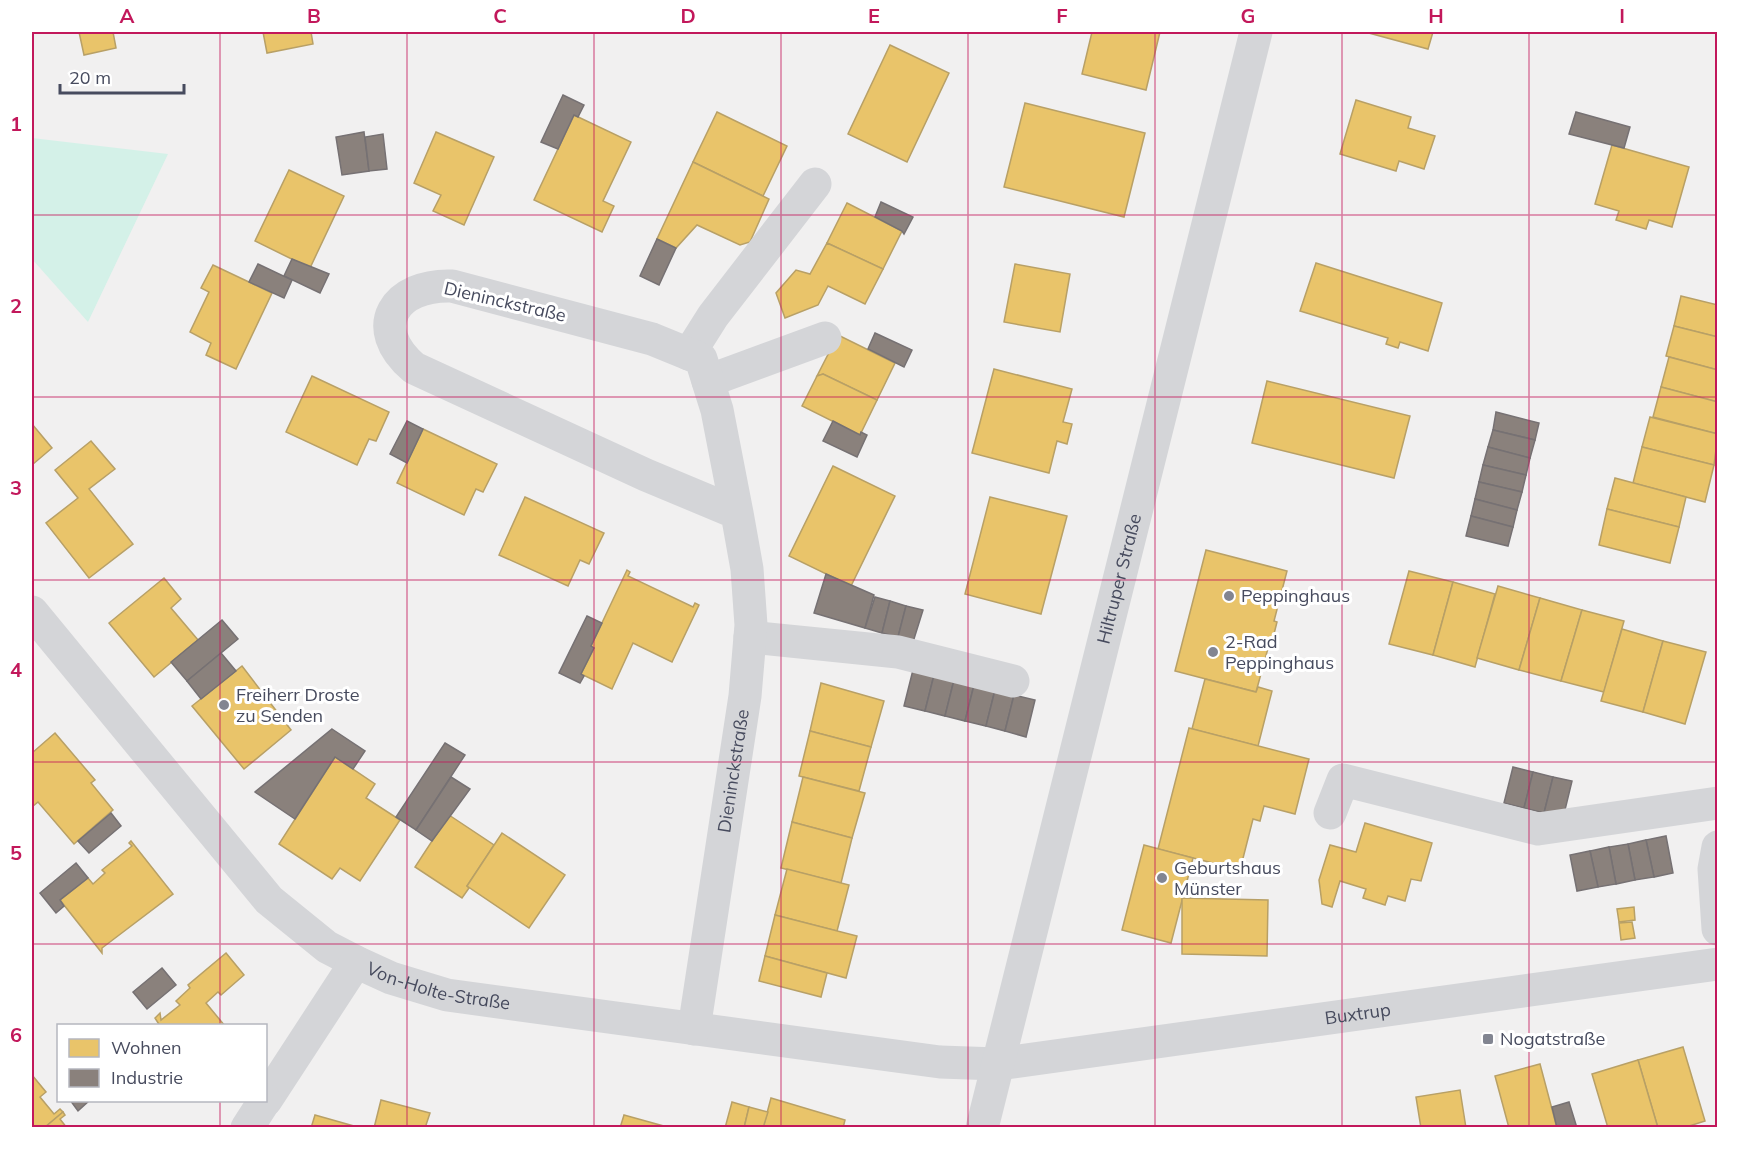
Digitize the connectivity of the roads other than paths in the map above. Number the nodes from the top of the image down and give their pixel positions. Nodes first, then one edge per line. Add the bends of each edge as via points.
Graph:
1 (1256, 32) edge
2 (815, 184) dead end
3 (825, 338) dead end
4 (689, 354) junction
5 (708, 381) junction
6 (737, 513) junction
7 (32, 612) edge
8 (750, 638) junction
9 (1013, 681) dead end
10 (1718, 802) edge
11 (1329, 813) dead end
12 (1718, 847) edge
13 (1718, 928) edge
14 (356, 962) junction
15 (1718, 964) edge
16 (694, 1029) junction
17 (998, 1064) junction
18 (267, 1097) edge
19 (264, 1102) edge
20 (247, 1128) edge
21 (982, 1128) edge

1 - 17 street, Hiltruper Straße
2 - 4 street via 713,316
3 - 5 street
4 - 5 street, Dieninckstraße via 701,359
4 - 6 street, Dieninckstraße via 652,339 452,286 431,285 416,290 395,307 390,321 390,333 401,357 414,368
5 - 6 street, Dieninckstraße
6 - 8 street, Dieninckstraße via 747,569
7 - 14 street, Von-Holte-Straße via 269,900 327,947
8 - 9 street via 898,652
8 - 16 street, Dieninckstraße via 745,696
10 - 11 street via 1538,829 1343,780
12 - 13 street via 1714,869
14 - 16 street, Von-Holte-Straße via 391,978 447,995
14 - 18 street
15 - 17 street, Buxtrup
16 - 17 street, Von-Holte-Straße via 940,1062
17 - 21 street, Hiltruper Straße
19 - 20 street

